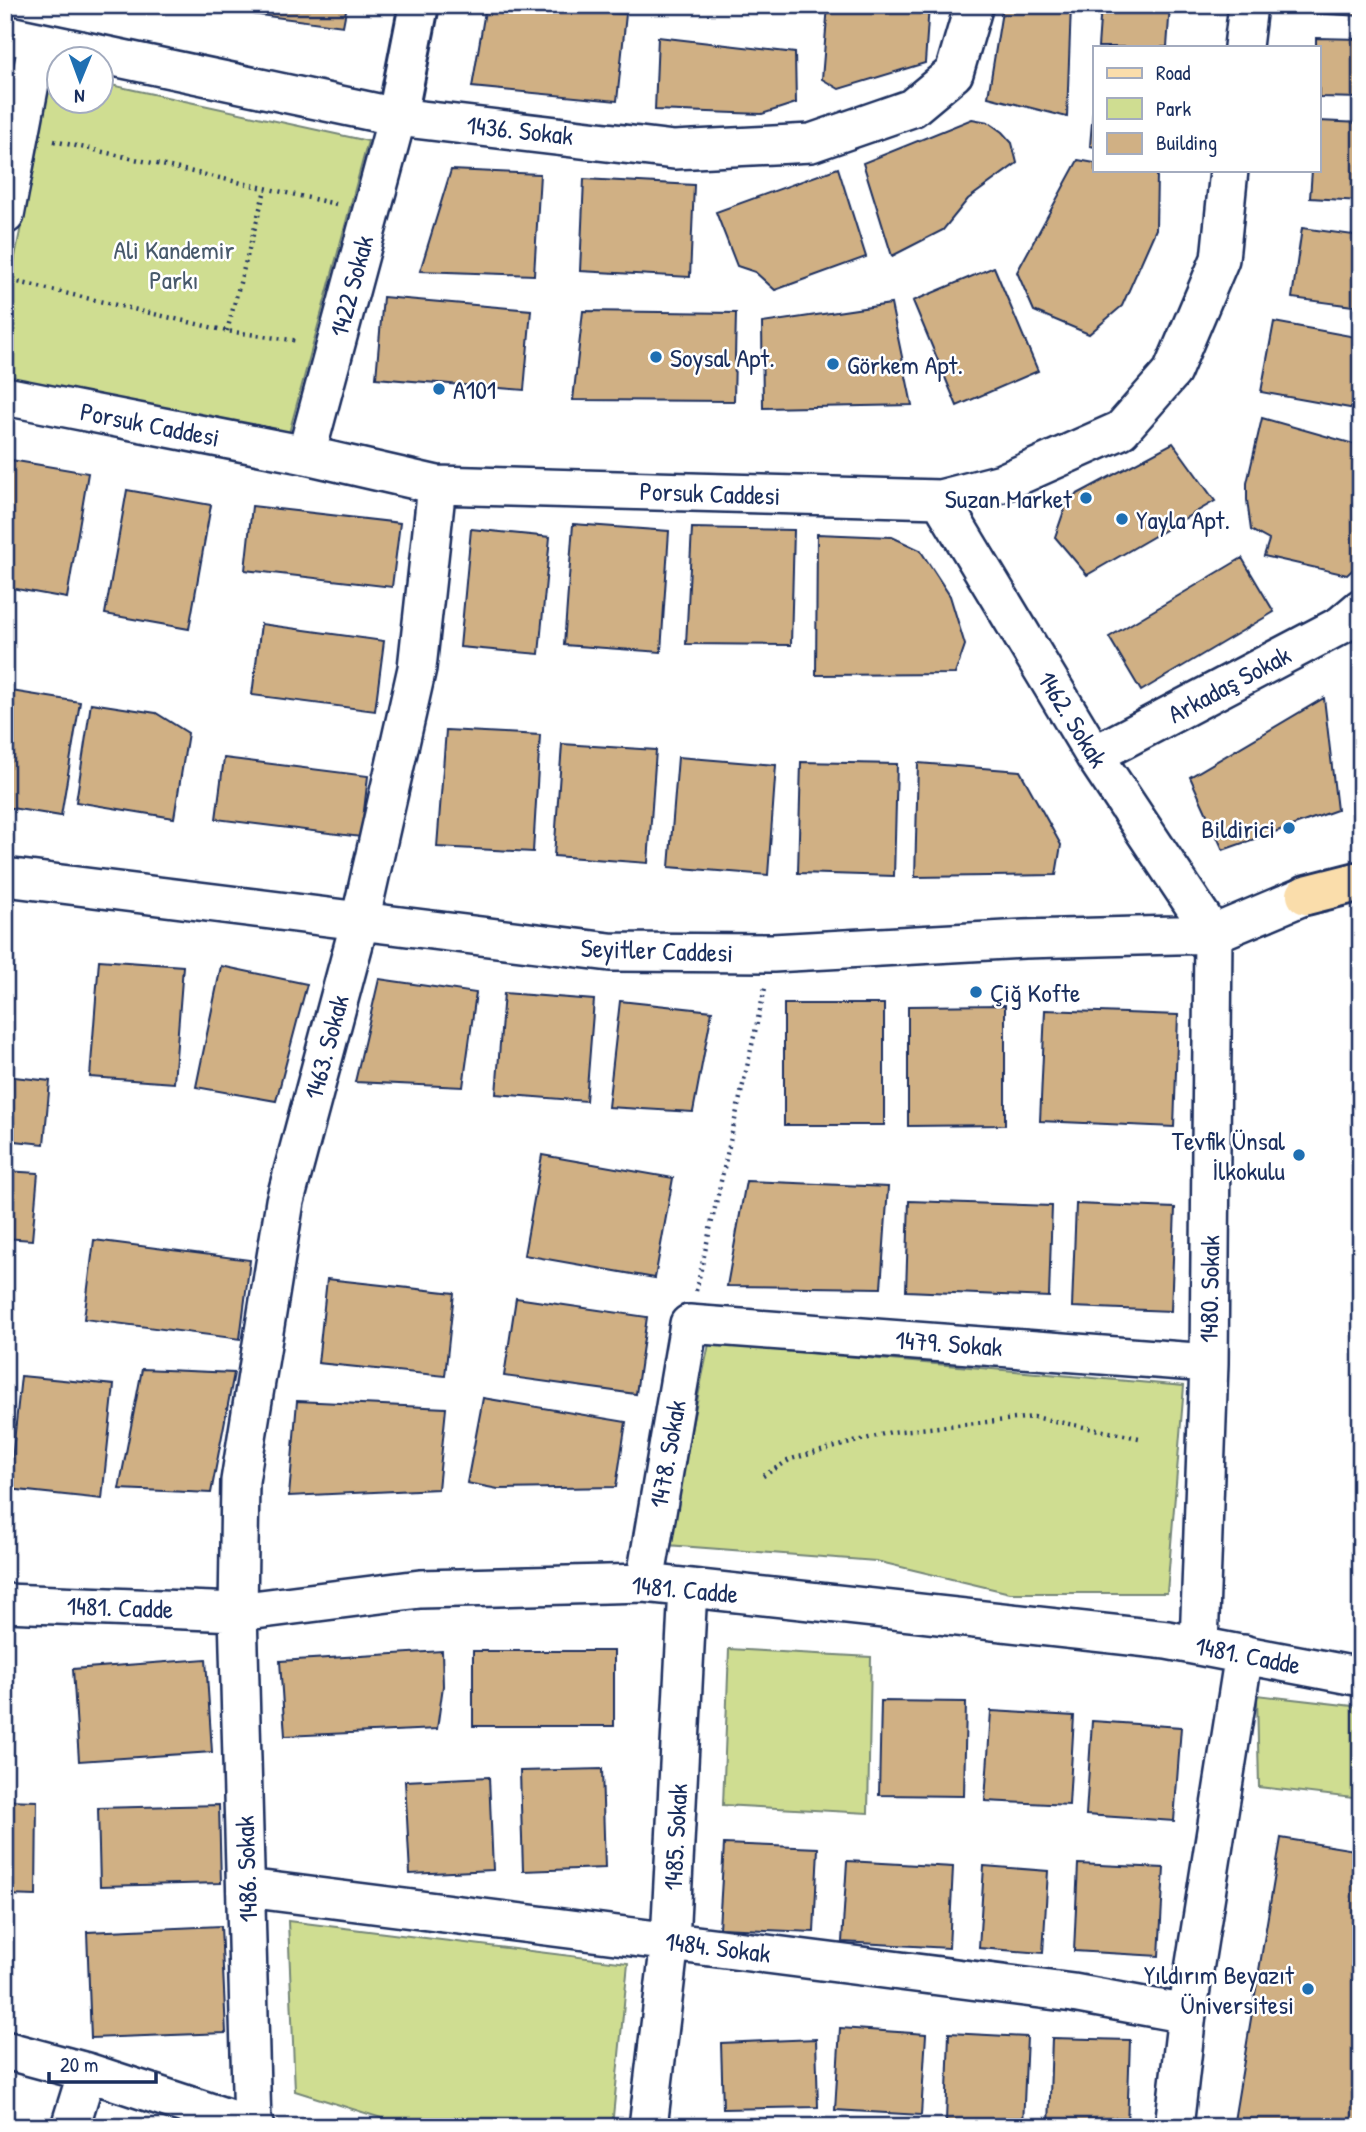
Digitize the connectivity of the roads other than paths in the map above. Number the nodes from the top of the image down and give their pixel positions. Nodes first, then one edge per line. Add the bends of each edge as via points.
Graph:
1 (419, 5) edge
2 (974, 5) edge
3 (1248, 5) edge
4 (22, 37) edge
5 (1243, 46) edge
6 (397, 117) junction
7 (1229, 172) edge
8 (5, 215) edge
9 (5, 396) edge
10 (306, 455) junction
11 (437, 485) junction
12 (940, 499) junction
13 (1361, 608) edge
14 (1094, 755) junction
15 (5, 877) edge
16 (1361, 881) edge
17 (1306, 895) junction
18 (1361, 896) edge
19 (360, 921) junction
20 (1213, 934) junction
21 (689, 1324) joint
22 (1209, 1363) junction
23 (645, 1583) junction
24 (688, 1588) junction
25 (5, 1603) edge
26 (238, 1612) junction
27 (1199, 1644) junction
28 (1244, 1654) junction
29 (1361, 1677) edge
30 (247, 1888) junction
31 (670, 1941) junction
32 (1188, 2014) junction
33 (5, 2050) edge
34 (87, 2072) junction
35 (253, 2126) edge
36 (70, 2127) edge
37 (648, 2127) edge
38 (1174, 2127) edge

1 - 6 street
2 - 6 street, 1436. Sokak via 954,73 912,108 811,143 674,150
3 - 5 street
4 - 6 street, 1436. Sokak
4 - 8 street
6 - 10 street, 1422 Sokak
7 - 12 street, Porsuk Caddesi via 1220,259 1172,372 1121,430 1002,483
9 - 10 street, Porsuk Caddesi
10 - 11 street, Porsuk Caddesi
11 - 12 street, Porsuk Caddesi
11 - 19 street, 1463. Sokak via 417,668
12 - 14 street, 1462. Sokak
13 - 14 street, Arkadaş Sokak via 1341,625
14 - 20 street, 1462. Sokak
15 - 19 street, Seyitler Caddesi
16 - 17 main road
17 - 18 main road
17 - 20 street, Seyitler Caddesi
19 - 20 street, Seyitler Caddesi via 610,952 773,953
19 - 26 street, 1463. Sokak via 285,1201 240,1481
20 - 22 street, 1480. Sokak
21 - 22 street, 1479. Sokak
21 - 23 street, 1478. Sokak
22 - 27 street, 1480. Sokak
23 - 24 street, 1481. Cadde
23 - 26 street, 1481. Cadde via 419,1589
24 - 27 street, 1481. Cadde
24 - 31 street, 1485. Sokak
25 - 26 street, 1481. Cadde
26 - 30 street, 1486. Sokak
27 - 28 street, 1481. Cadde
28 - 29 street, 1481. Cadde
28 - 32 street
30 - 31 street, 1484. Sokak
30 - 35 street, 1486. Sokak
31 - 32 street, 1484. Sokak via 1073,1993
31 - 37 street, 1485. Sokak
32 - 38 street
33 - 34 street
34 - 35 street
34 - 36 street

